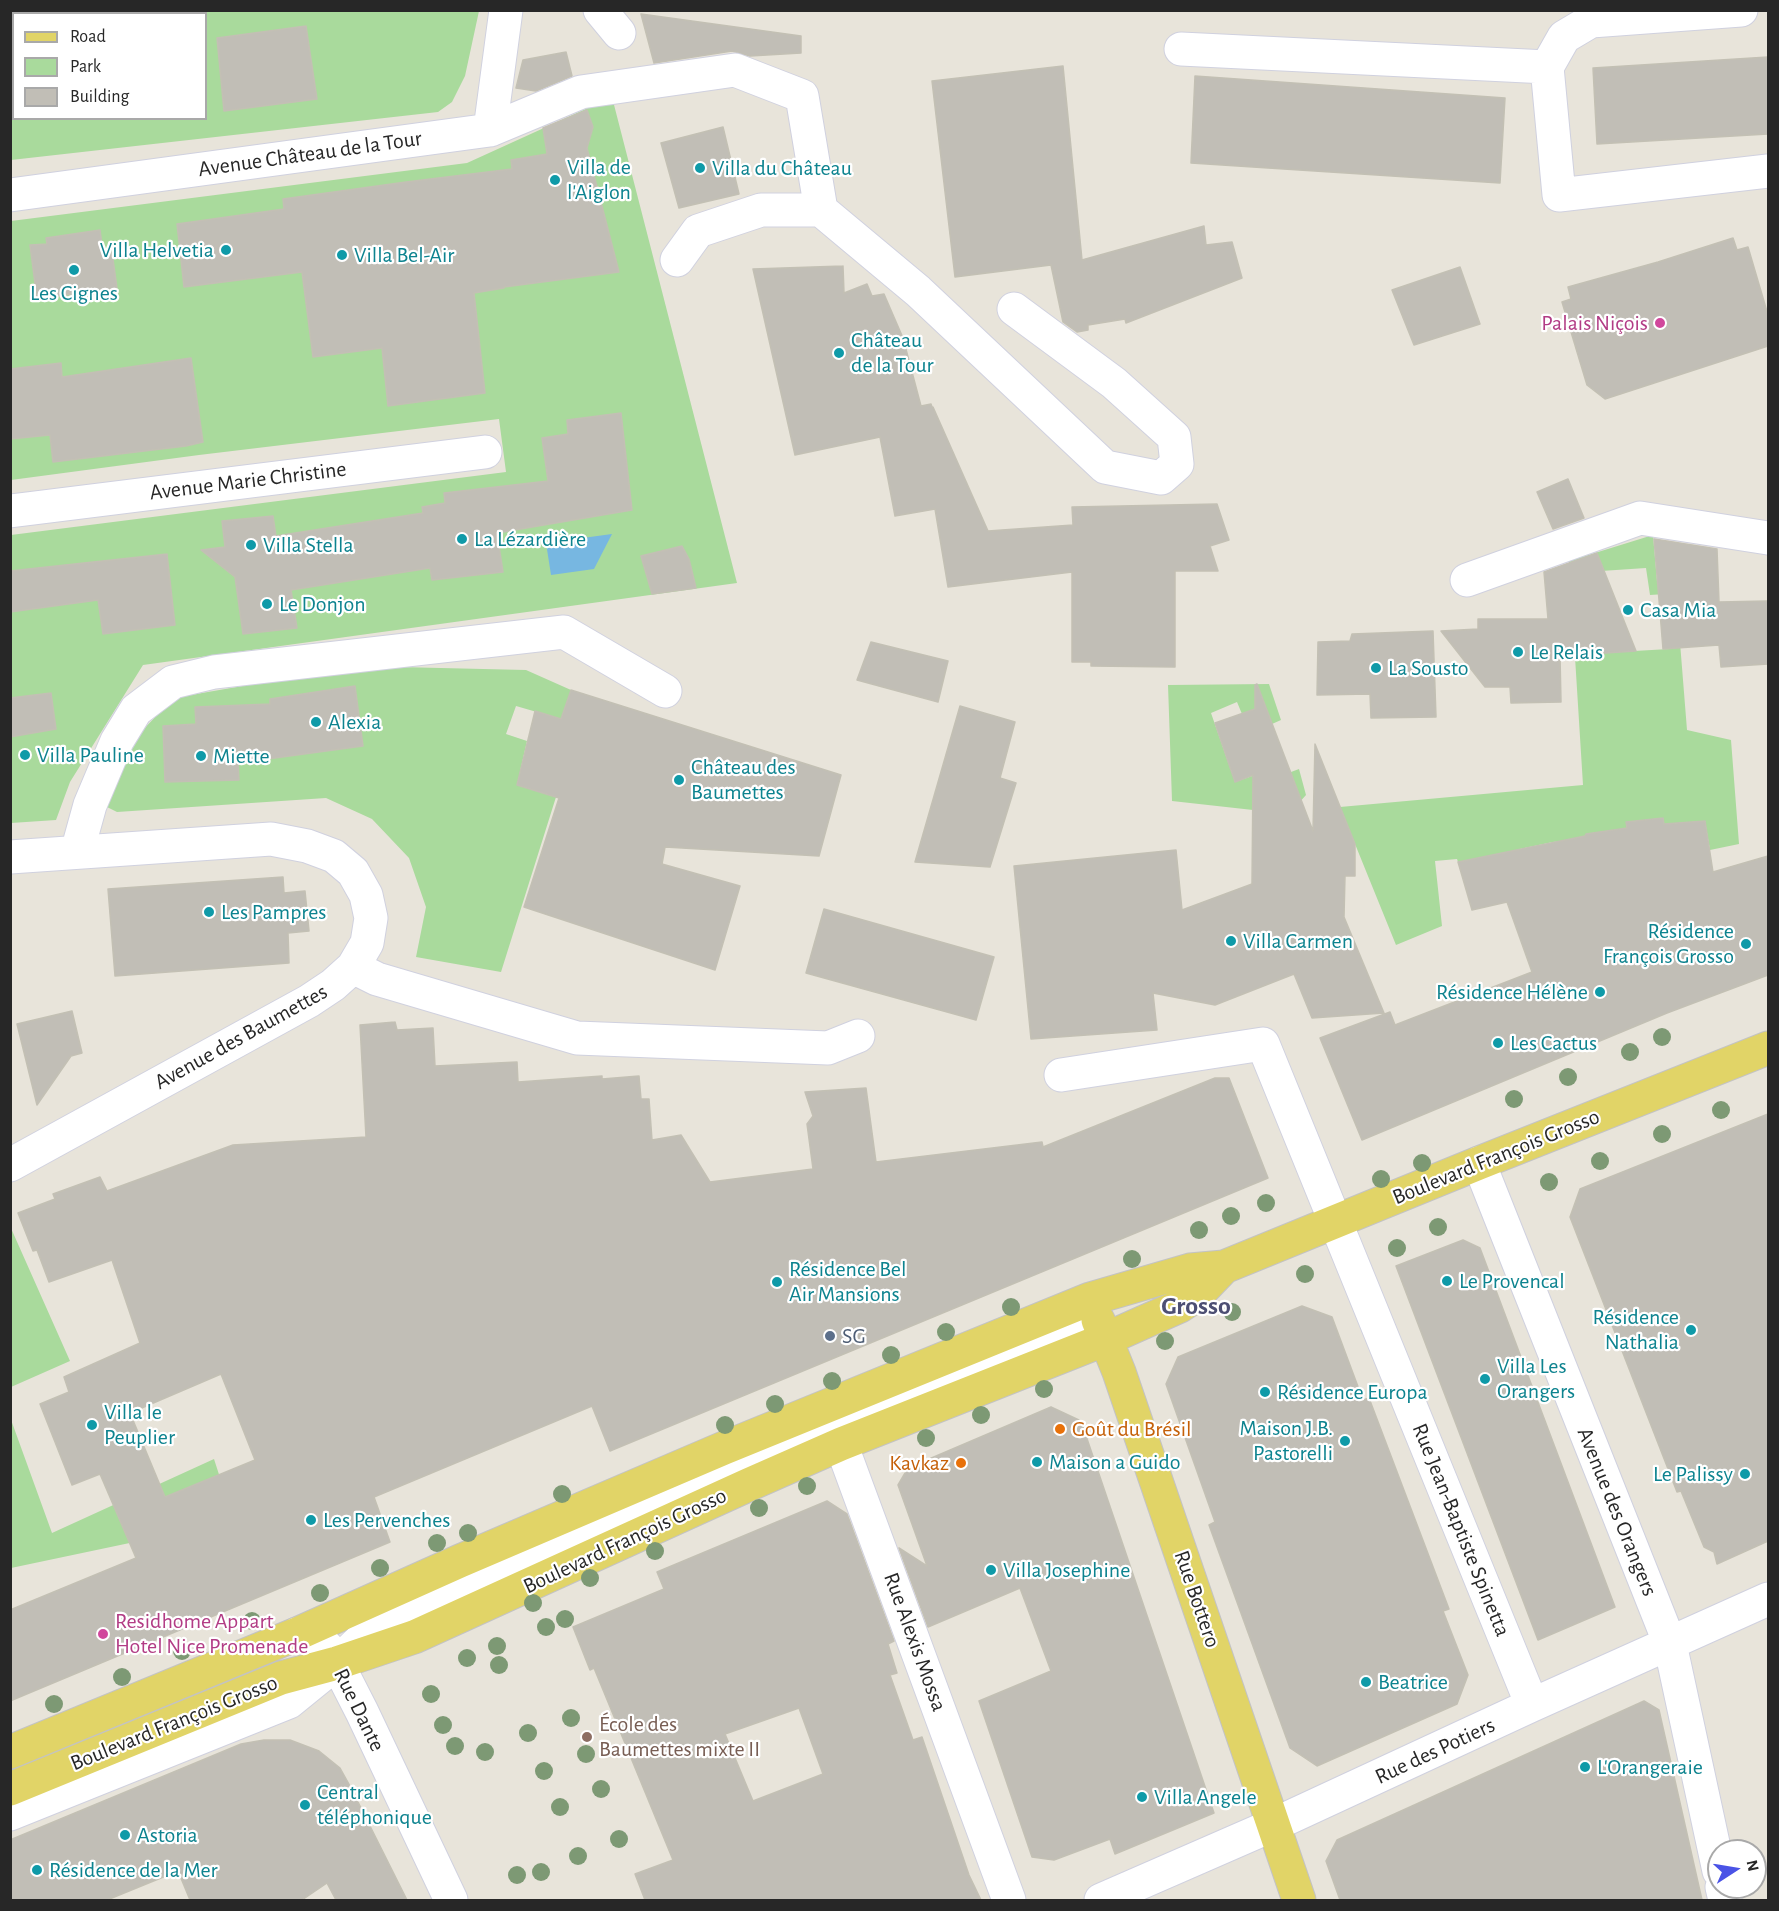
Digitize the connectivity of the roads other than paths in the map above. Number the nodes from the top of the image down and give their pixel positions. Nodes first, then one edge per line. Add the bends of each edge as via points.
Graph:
1 (506, 10) edge
2 (1741, 10) edge
3 (1181, 49) dead end
4 (1547, 67) junction
5 (490, 130) junction
6 (1768, 171) edge
7 (10, 195) edge
8 (821, 210) junction
9 (677, 260) dead end
10 (1014, 309) dead end
11 (485, 452) dead end
12 (10, 510) edge
13 (1768, 538) edge
14 (1467, 580) dead end
15 (665, 691) dead end
16 (77, 852) junction
17 (10, 857) edge
18 (353, 967) junction
19 (858, 1036) dead end
20 (1768, 1048) edge
21 (1061, 1075) dead end
22 (1479, 1162) junction
23 (10, 1165) edge
24 (1335, 1222) junction
25 (1224, 1267) junction
26 (1090, 1299) junction
27 (1106, 1339) junction
28 (785, 1423) junction
29 (833, 1436) junction
30 (1768, 1599) edge
31 (297, 1634) junction
32 (1670, 1644) junction
33 (337, 1663) junction
34 (1532, 1705) junction
35 (10, 1752) edge
36 (10, 1789) edge
37 (10, 1814) edge
38 (1274, 1825) junction
39 (1712, 1839) edge
40 (451, 1900) edge
41 (1009, 1900) edge
42 (1101, 1900) edge
43 (1299, 1900) edge

1 - 5 street
2 - 4 street via 1590,21 1564,37
3 - 4 street
4 - 6 street via 1559,195
5 - 7 street, Avenue Château de la Tour
5 - 8 street, Avenue Château de la Tour via 581,92 735,70 802,96
8 - 9 street via 761,210 698,231
8 - 10 street via 918,291 1105,467 1161,478 1177,464 1174,438 1114,383
11 - 12 street, Avenue Marie Christine
13 - 14 street via 1640,518
15 - 16 street via 564,632 214,672 173,682 136,710 117,741 90,805
16 - 17 street, Avenue des Baumettes
16 - 18 street, Avenue des Baumettes via 271,839 334,856 353,872 366,895 371,918 367,943
18 - 19 street via 377,979 577,1038 828,1048
18 - 23 street, Avenue des Baumettes via 309,1001
20 - 22 main road, Boulevard François Grosso
21 - 24 street, Rue Jean-Baptiste Spinetta via 1263,1044
22 - 24 main road, Boulevard François Grosso
22 - 32 street, Avenue des Orangers
24 - 25 main road, Boulevard François Grosso
24 - 34 street, Rue Jean-Baptiste Spinetta
25 - 26 main road, Boulevard François Grosso via 1190,1270
25 - 27 main road, Boulevard François Grosso via 1180,1306
26 - 27 main road, Rue Bottero
26 - 28 main road, Boulevard François Grosso
27 - 29 main road, Boulevard François Grosso
27 - 38 main road, Rue Bottero
28 - 29 street
28 - 31 main road, Boulevard François Grosso
29 - 33 main road, Boulevard François Grosso via 748,1485 414,1637
29 - 41 street, Rue Alexis Mossa
30 - 32 street, Rue des Potiers
31 - 33 street, Rue Dante via 326,1646
31 - 35 main road, Boulevard François Grosso
32 - 34 street, Rue des Potiers
32 - 39 street, Avenue des Orangers
33 - 36 main road, Boulevard François Grosso via 281,1678
33 - 37 street via 289,1702
33 - 40 street, Rue Dante
34 - 38 street, Rue des Potiers
38 - 42 street, Rue des Potiers
38 - 43 main road, Rue Bottero

